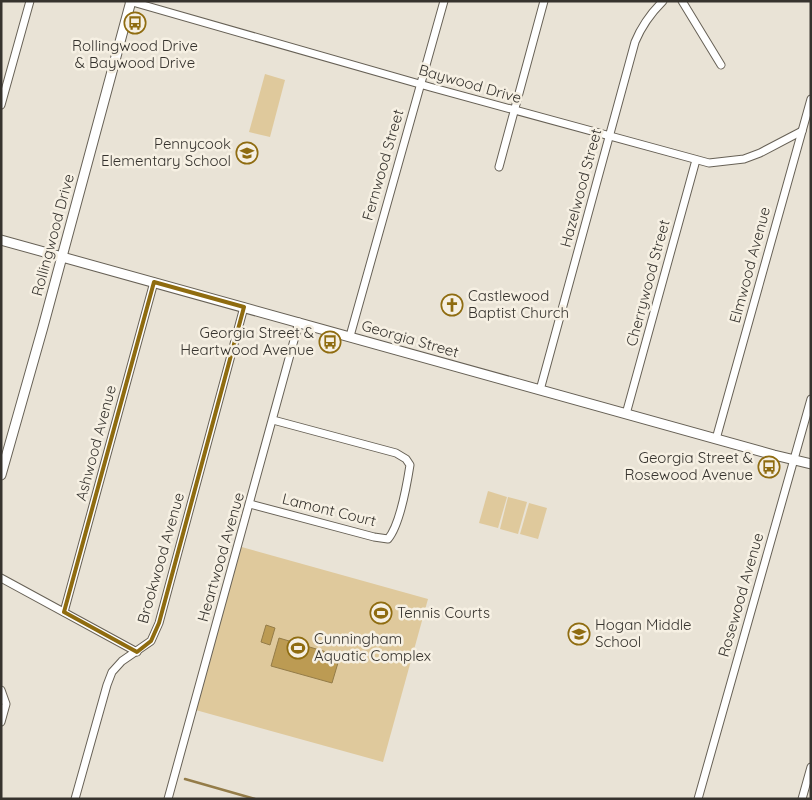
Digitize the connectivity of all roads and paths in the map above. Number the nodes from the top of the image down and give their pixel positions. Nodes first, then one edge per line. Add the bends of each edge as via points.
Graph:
1 (30, 1) edge
2 (444, 1) edge
3 (544, 1) edge
4 (663, 1) edge
5 (682, 1) edge
6 (130, 2) edge
7 (721, 64) dead end
8 (420, 84) junction
9 (811, 99) edge
10 (1, 105) edge
11 (514, 110) junction
12 (802, 132) junction
13 (610, 136) junction
14 (696, 160) junction
15 (499, 167) dead end
16 (1, 240) edge
17 (62, 256) junction
18 (154, 282) junction
19 (244, 307) junction
20 (300, 322) junction
21 (350, 336) junction
22 (540, 390) junction
23 (811, 399) edge
24 (626, 414) junction
25 (273, 420) junction
26 (716, 439) junction
27 (794, 461) junction
28 (3, 462) edge
29 (811, 464) edge
30 (1, 475) edge
31 (250, 504) junction
32 (1, 578) edge
33 (64, 612) junction
34 (137, 652) junction
35 (1, 690) edge
36 (1, 722) edge
37 (811, 767) edge
38 (75, 799) edge
39 (168, 799) edge
40 (698, 799) edge
41 (802, 799) edge

1 - 10 street
2 - 8 street, Fernwood Street
3 - 11 street
4 - 13 street, Hazelwood Street via 642,25 635,42
5 - 7 street
6 - 8 street, Baywood Drive
6 - 17 main road, Rollingwood Drive
8 - 11 street, Baywood Drive
8 - 21 street, Fernwood Street
9 - 12 street, Elmwood Avenue
11 - 13 street, Baywood Drive
11 - 15 street
12 - 14 street, Baywood Drive via 744,159 709,164
12 - 26 street, Elmwood Avenue
13 - 14 street, Baywood Drive
13 - 22 street, Hazelwood Street
14 - 24 street, Cherrywood Street
16 - 17 main road, Georgia Street
17 - 18 main road, Georgia Street
17 - 28 main road, Rollingwood Drive
18 - 19 main road, Georgia Street
18 - 33 street, Ashwood Avenue
19 - 20 main road, Georgia Street
19 - 34 street, Brookwood Avenue via 159,623 151,640
20 - 21 main road, Georgia Street
20 - 25 street, Heartwood Avenue
21 - 22 main road, Georgia Street
22 - 24 main road, Georgia Street
23 - 27 street, Rosewood Avenue
24 - 26 main road, Georgia Street
25 - 31 street, Heartwood Avenue
25 - 31 street, Lamont Court via 406,459 410,465 398,518 388,539
26 - 27 main road, Georgia Street
27 - 29 main road, Georgia Street
27 - 40 street, Rosewood Avenue
28 - 30 main road, Rollingwood Drive
31 - 39 street, Heartwood Avenue
32 - 33 street
33 - 34 street
34 - 38 street, Brookwood Avenue via 112,672
35 - 36 street via 6,704
37 - 41 street

